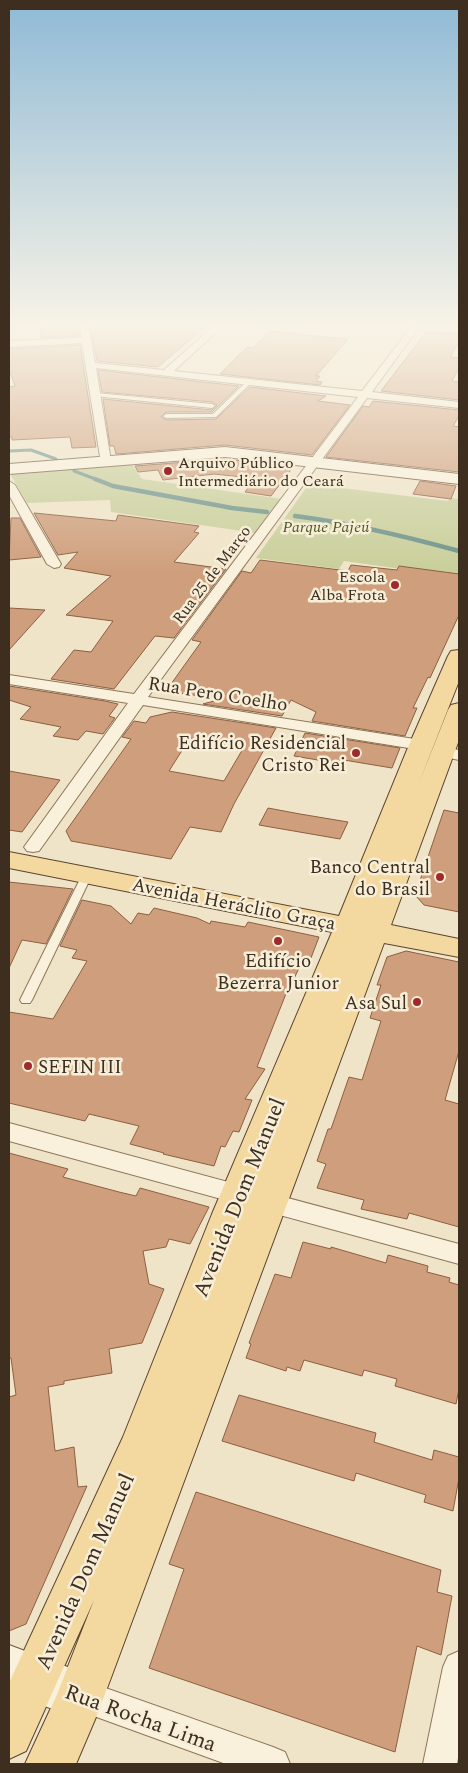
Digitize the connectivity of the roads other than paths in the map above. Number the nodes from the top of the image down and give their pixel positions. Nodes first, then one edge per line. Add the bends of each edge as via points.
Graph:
1 (97, 406) edge
2 (225, 406) edge
3 (357, 406) edge
4 (166, 416) dead end
5 (105, 461) junction
6 (316, 462) junction
7 (9, 469) edge
8 (459, 479) edge
9 (9, 485) edge
10 (54, 564) dead end
11 (459, 656) edge
12 (9, 679) edge
13 (138, 700) junction
14 (459, 710) edge
15 (441, 751) edge
16 (21, 845) edge
17 (9, 860) edge
18 (87, 875) junction
19 (366, 920) junction
20 (459, 929) edge
21 (459, 948) edge
22 (26, 1000) dead end
23 (9, 1132) edge
24 (254, 1199) junction
25 (459, 1254) edge
26 (459, 1667) edge
27 (22, 1674) edge
28 (80, 1695) junction
29 (9, 1734) edge
30 (50, 1764) edge
31 (273, 1764) edge
32 (440, 1764) edge

1 - 5 street
2 - 4 lane via 214,416
3 - 6 street, Rua 25 de Março
5 - 6 main road via 225,452
5 - 7 main road
6 - 8 main road
6 - 13 street, Rua 25 de Março
9 - 10 street via 18,513
11 - 15 main road, Avenida Dom Manuel
12 - 13 street, Rua Pero Coelho
13 - 15 street, Rua Pero Coelho
13 - 16 street, Rua 25 de Março
14 - 15 main road, Avenida Dom Manuel
15 - 19 main road, Avenida Dom Manuel
16 - 19 main road, Avenida Heráclito Graça
17 - 18 main road, Avenida Heráclito Graça
18 - 19 main road, Avenida Heráclito Graça
18 - 22 lane
19 - 20 main road, Avenida Heráclito Graça
19 - 21 main road, Avenida Heráclito Graça
19 - 24 main road, Avenida Dom Manuel
23 - 24 street
24 - 25 street
24 - 27 main road, Avenida Dom Manuel via 142,1441
24 - 28 main road, Avenida Dom Manuel
26 - 32 street
27 - 28 main road, Rua Rocha Lima
27 - 29 main road, Avenida Dom Manuel
28 - 30 main road, Avenida Dom Manuel
28 - 31 street, Rua Rocha Lima

